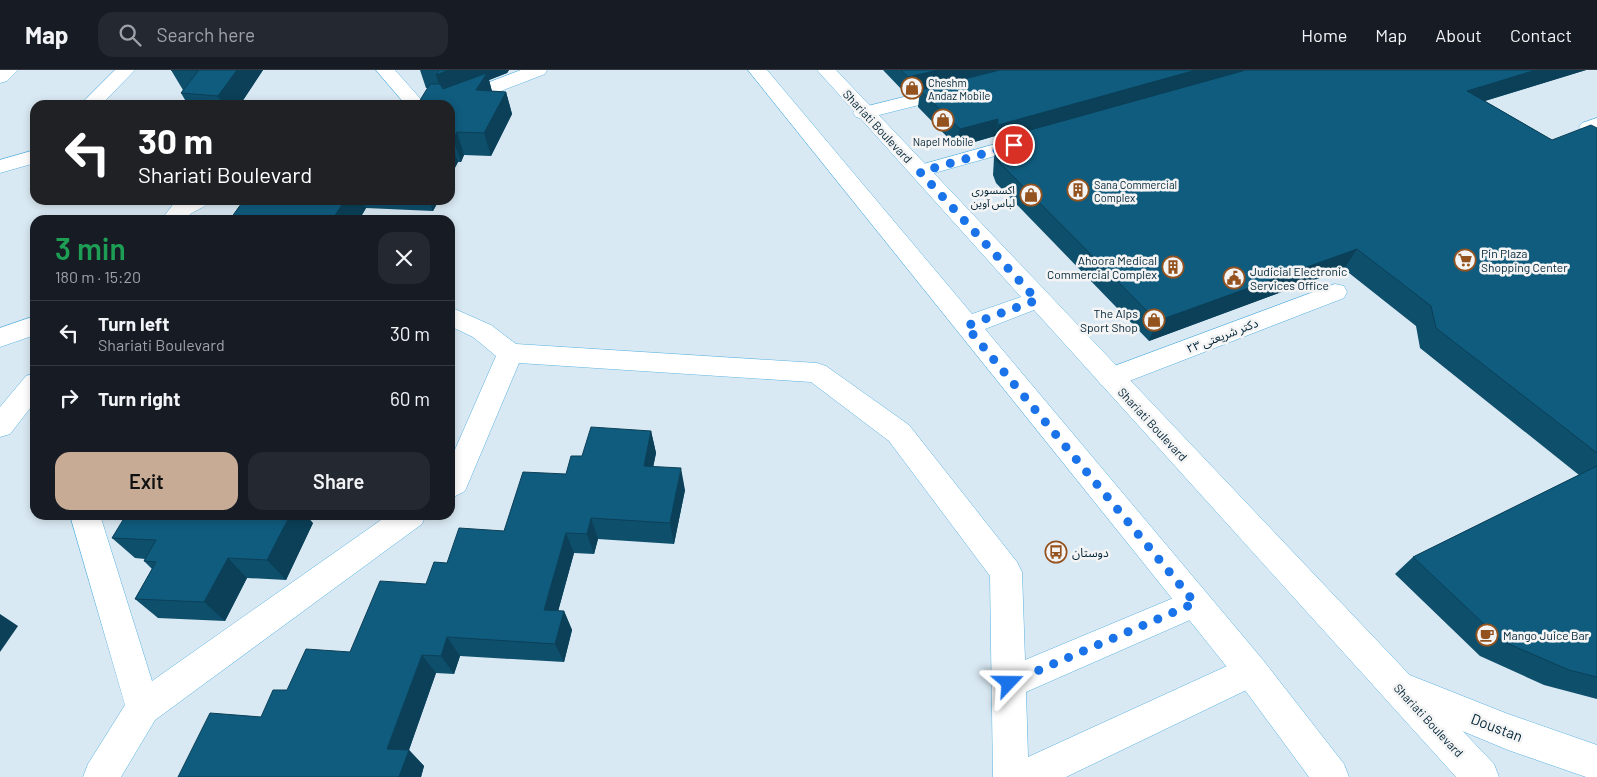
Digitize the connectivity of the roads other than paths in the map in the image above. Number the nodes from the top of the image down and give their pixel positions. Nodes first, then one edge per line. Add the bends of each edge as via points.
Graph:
1 (9, 70) edge
2 (126, 70) edge
3 (385, 70) edge
4 (538, 70) edge
5 (757, 70) edge
6 (826, 70) edge
7 (0, 77) edge
8 (978, 84) edge
9 (99, 100) edge
10 (412, 100) edge
11 (455, 102) edge
12 (864, 113) junction
13 (1052, 134) edge
14 (30, 158) edge
15 (0, 167) edge
16 (920, 172) junction
17 (186, 205) edge
18 (176, 215) edge
19 (1335, 292) dead end
20 (1037, 300) junction
21 (455, 318) edge
22 (966, 326) junction
23 (30, 327) edge
24 (0, 338) edge
25 (510, 353) junction
26 (1110, 378) junction
27 (30, 389) edge
28 (0, 426) edge
29 (455, 483) edge
30 (87, 520) edge
31 (404, 520) edge
32 (1195, 603) junction
33 (1252, 672) junction
34 (1009, 683) junction
35 (1398, 687) junction
36 (143, 708) junction
37 (1597, 763) edge
38 (102, 777) edge
39 (1011, 777) edge
40 (1026, 777) edge
41 (1331, 777) edge
42 (1480, 777) edge

1 - 7 street
2 - 9 street
3 - 10 street
4 - 11 street
5 - 22 street
6 - 12 street, Shariati Boulevard
8 - 12 street
12 - 16 street, Shariati Boulevard
13 - 16 street
14 - 15 street
16 - 20 street, Shariati Boulevard
17 - 18 street
19 - 26 street, ۲۳ دکتر شریعتی
20 - 22 street
20 - 26 street, Shariati Boulevard
21 - 25 street via 482,331
22 - 32 street
23 - 24 street
25 - 29 street
25 - 34 street via 817,373 899,433 1006,572
26 - 35 street, Shariati Boulevard
27 - 28 street
30 - 36 street
31 - 36 street
32 - 33 street
32 - 34 street
33 - 40 street
33 - 41 street
34 - 39 street
35 - 37 street, Doustan via 1508,732
35 - 42 street, Shariati Boulevard
36 - 38 street

